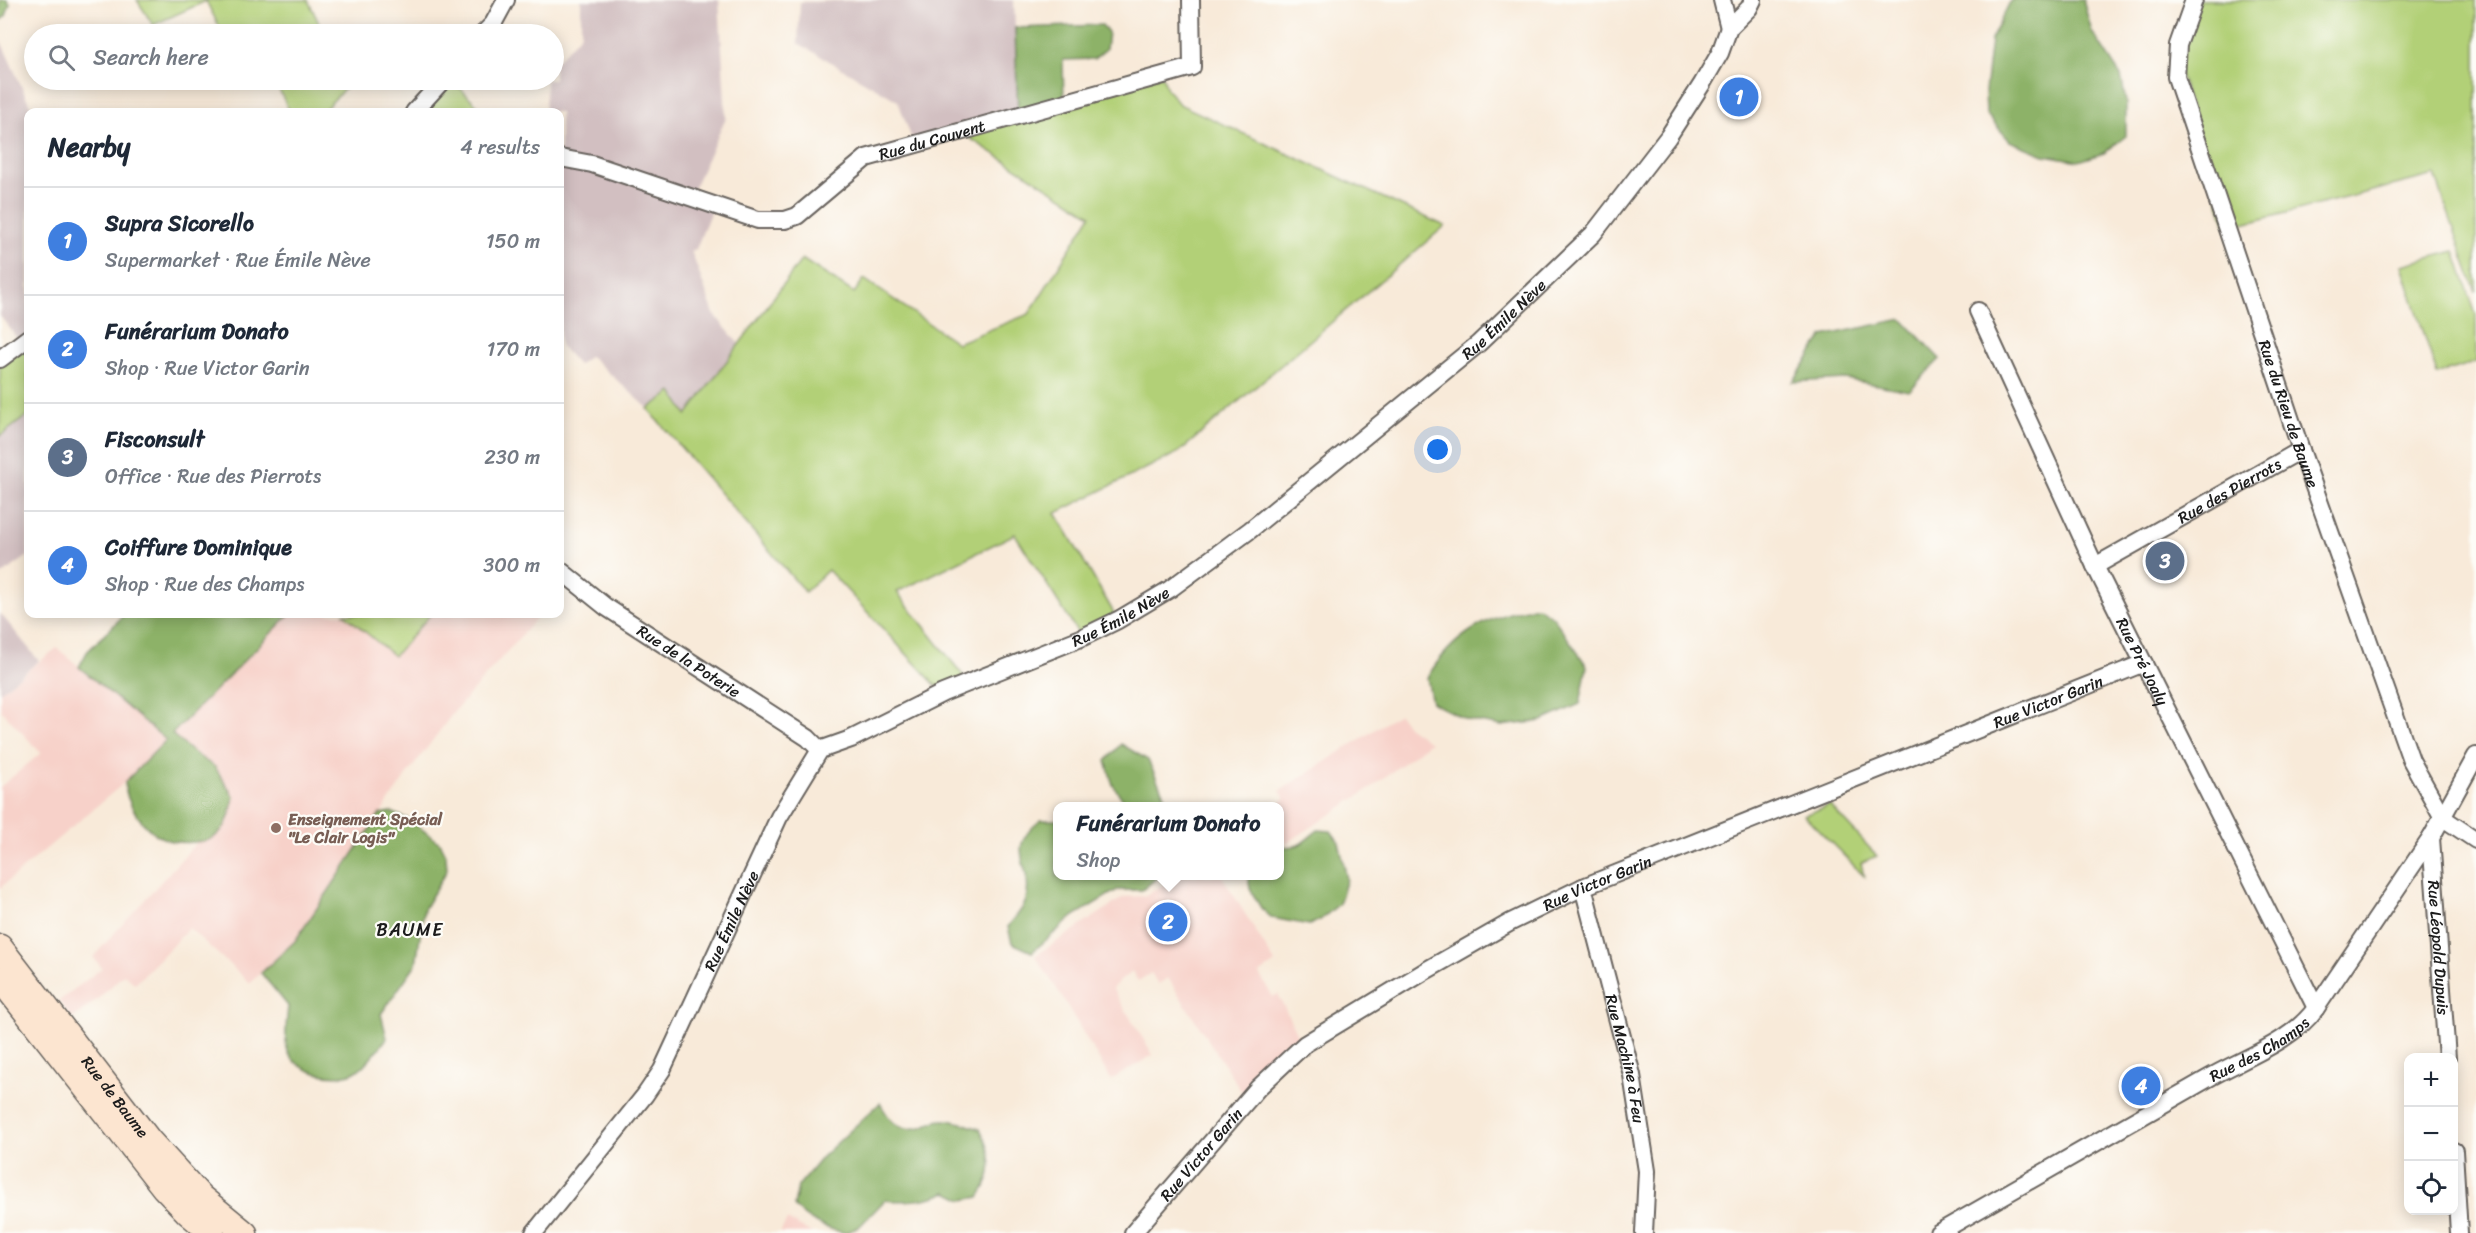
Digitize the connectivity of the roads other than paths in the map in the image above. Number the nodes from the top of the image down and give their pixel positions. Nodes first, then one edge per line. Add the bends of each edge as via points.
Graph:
1 (506, 0) edge
2 (1191, 0) edge
3 (1722, 0) edge
4 (1753, 0) edge
5 (2194, 0) edge
6 (493, 24) edge
7 (1729, 28) junction
8 (434, 90) edge
9 (418, 108) edge
10 (564, 159) edge
11 (1978, 311) dead end
12 (24, 341) edge
13 (0, 359) edge
14 (2301, 450) junction
15 (2095, 566) junction
16 (564, 573) edge
17 (2144, 663) junction
18 (820, 750) junction
19 (2476, 756) edge
20 (2443, 818) junction
21 (2431, 838) junction
22 (2476, 840) edge
23 (1583, 887) junction
24 (0, 947) edge
25 (0, 979) edge
26 (2316, 1008) junction
27 (2447, 1053) edge
28 (2455, 1161) edge
29 (212, 1233) edge
30 (244, 1233) edge
31 (534, 1233) edge
32 (1133, 1233) edge
33 (1644, 1233) edge
34 (1938, 1233) edge
35 (2459, 1233) edge

1 - 6 street
2 - 10 street, Rue du Couvent via 1192,67 866,158 797,216 785,220 758,220 592,164
3 - 7 street
4 - 7 street, Rue Émile Nève
5 - 14 street, Rue du Rieu de Baume via 2178,45 2176,77
7 - 18 street, Rue Émile Nève via 1720,53 1683,115 1593,234 1478,344 1250,530 1170,589 1118,620 943,693 851,739
8 - 9 street
11 - 15 street, Rue Pré Joaly
12 - 13 street
14 - 15 street, Rue des Pierrots
14 - 20 street, Rue du Rieu de Baume via 2411,760
15 - 17 street, Rue Pré Joaly
16 - 18 street, Rue de la Poterie via 606,607 808,738
17 - 23 street, Rue Victor Garin
17 - 26 street, Rue Pré Joaly
18 - 31 street, Rue Émile Nève via 779,818 662,1070
19 - 20 street, Rue des Champs
20 - 21 street, Rue des Champs
20 - 22 street
21 - 26 street, Rue des Champs
21 - 27 street, Rue Léopold Dupuis
23 - 32 street, Rue Victor Garin via 1502,927 1305,1044 1258,1088
23 - 33 street, Rue Machine à Feu via 1632,1075 1647,1171
24 - 30 main road, Rue de Baume via 149,1140 201,1197
25 - 29 main road, Rue de Baume via 164,1188
26 - 34 street, Rue des Champs via 2279,1040
28 - 35 street

